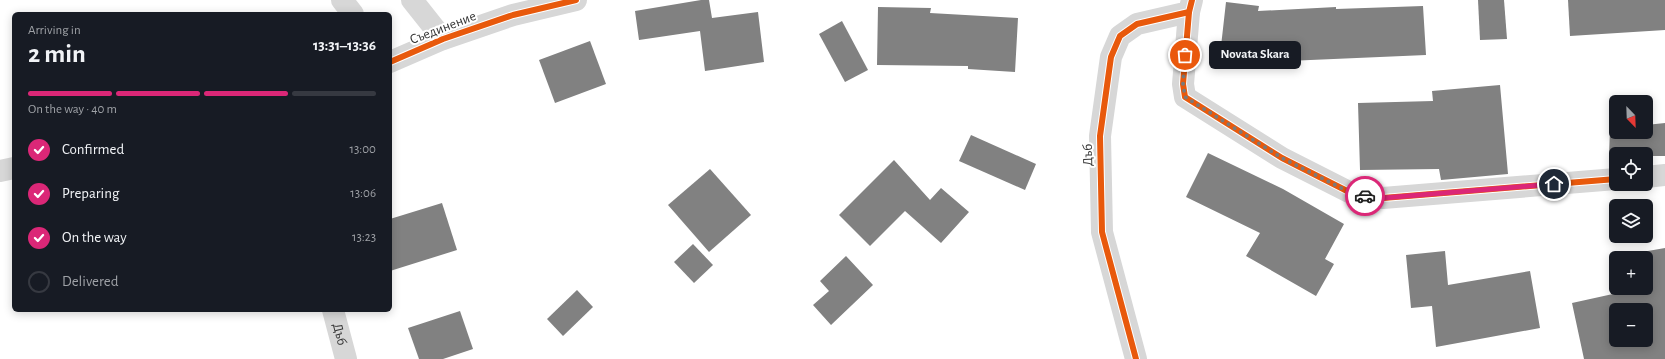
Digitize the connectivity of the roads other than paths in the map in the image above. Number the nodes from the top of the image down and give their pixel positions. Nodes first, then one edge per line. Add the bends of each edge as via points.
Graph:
1 (342, 0) edge
2 (412, 0) edge
3 (576, 0) edge
4 (1190, 6) edge
5 (352, 12) edge
6 (443, 39) junction
7 (392, 61) edge
8 (12, 168) edge
9 (0, 171) edge
10 (1665, 176) edge
11 (1653, 177) edge
12 (1609, 180) edge
13 (334, 312) edge
14 (1133, 358) edge
15 (346, 359) edge

1 - 5 street
2 - 6 street
3 - 6 street, Съединение via 513,15
4 - 12 street via 1183,84 1185,97 1282,158 1353,194 1383,198
4 - 14 street, Дъб via 1137,24 1120,36 1111,57 1100,136 1102,232
6 - 7 street, Съединение
8 - 9 street
10 - 11 street
13 - 15 street, Дъб

